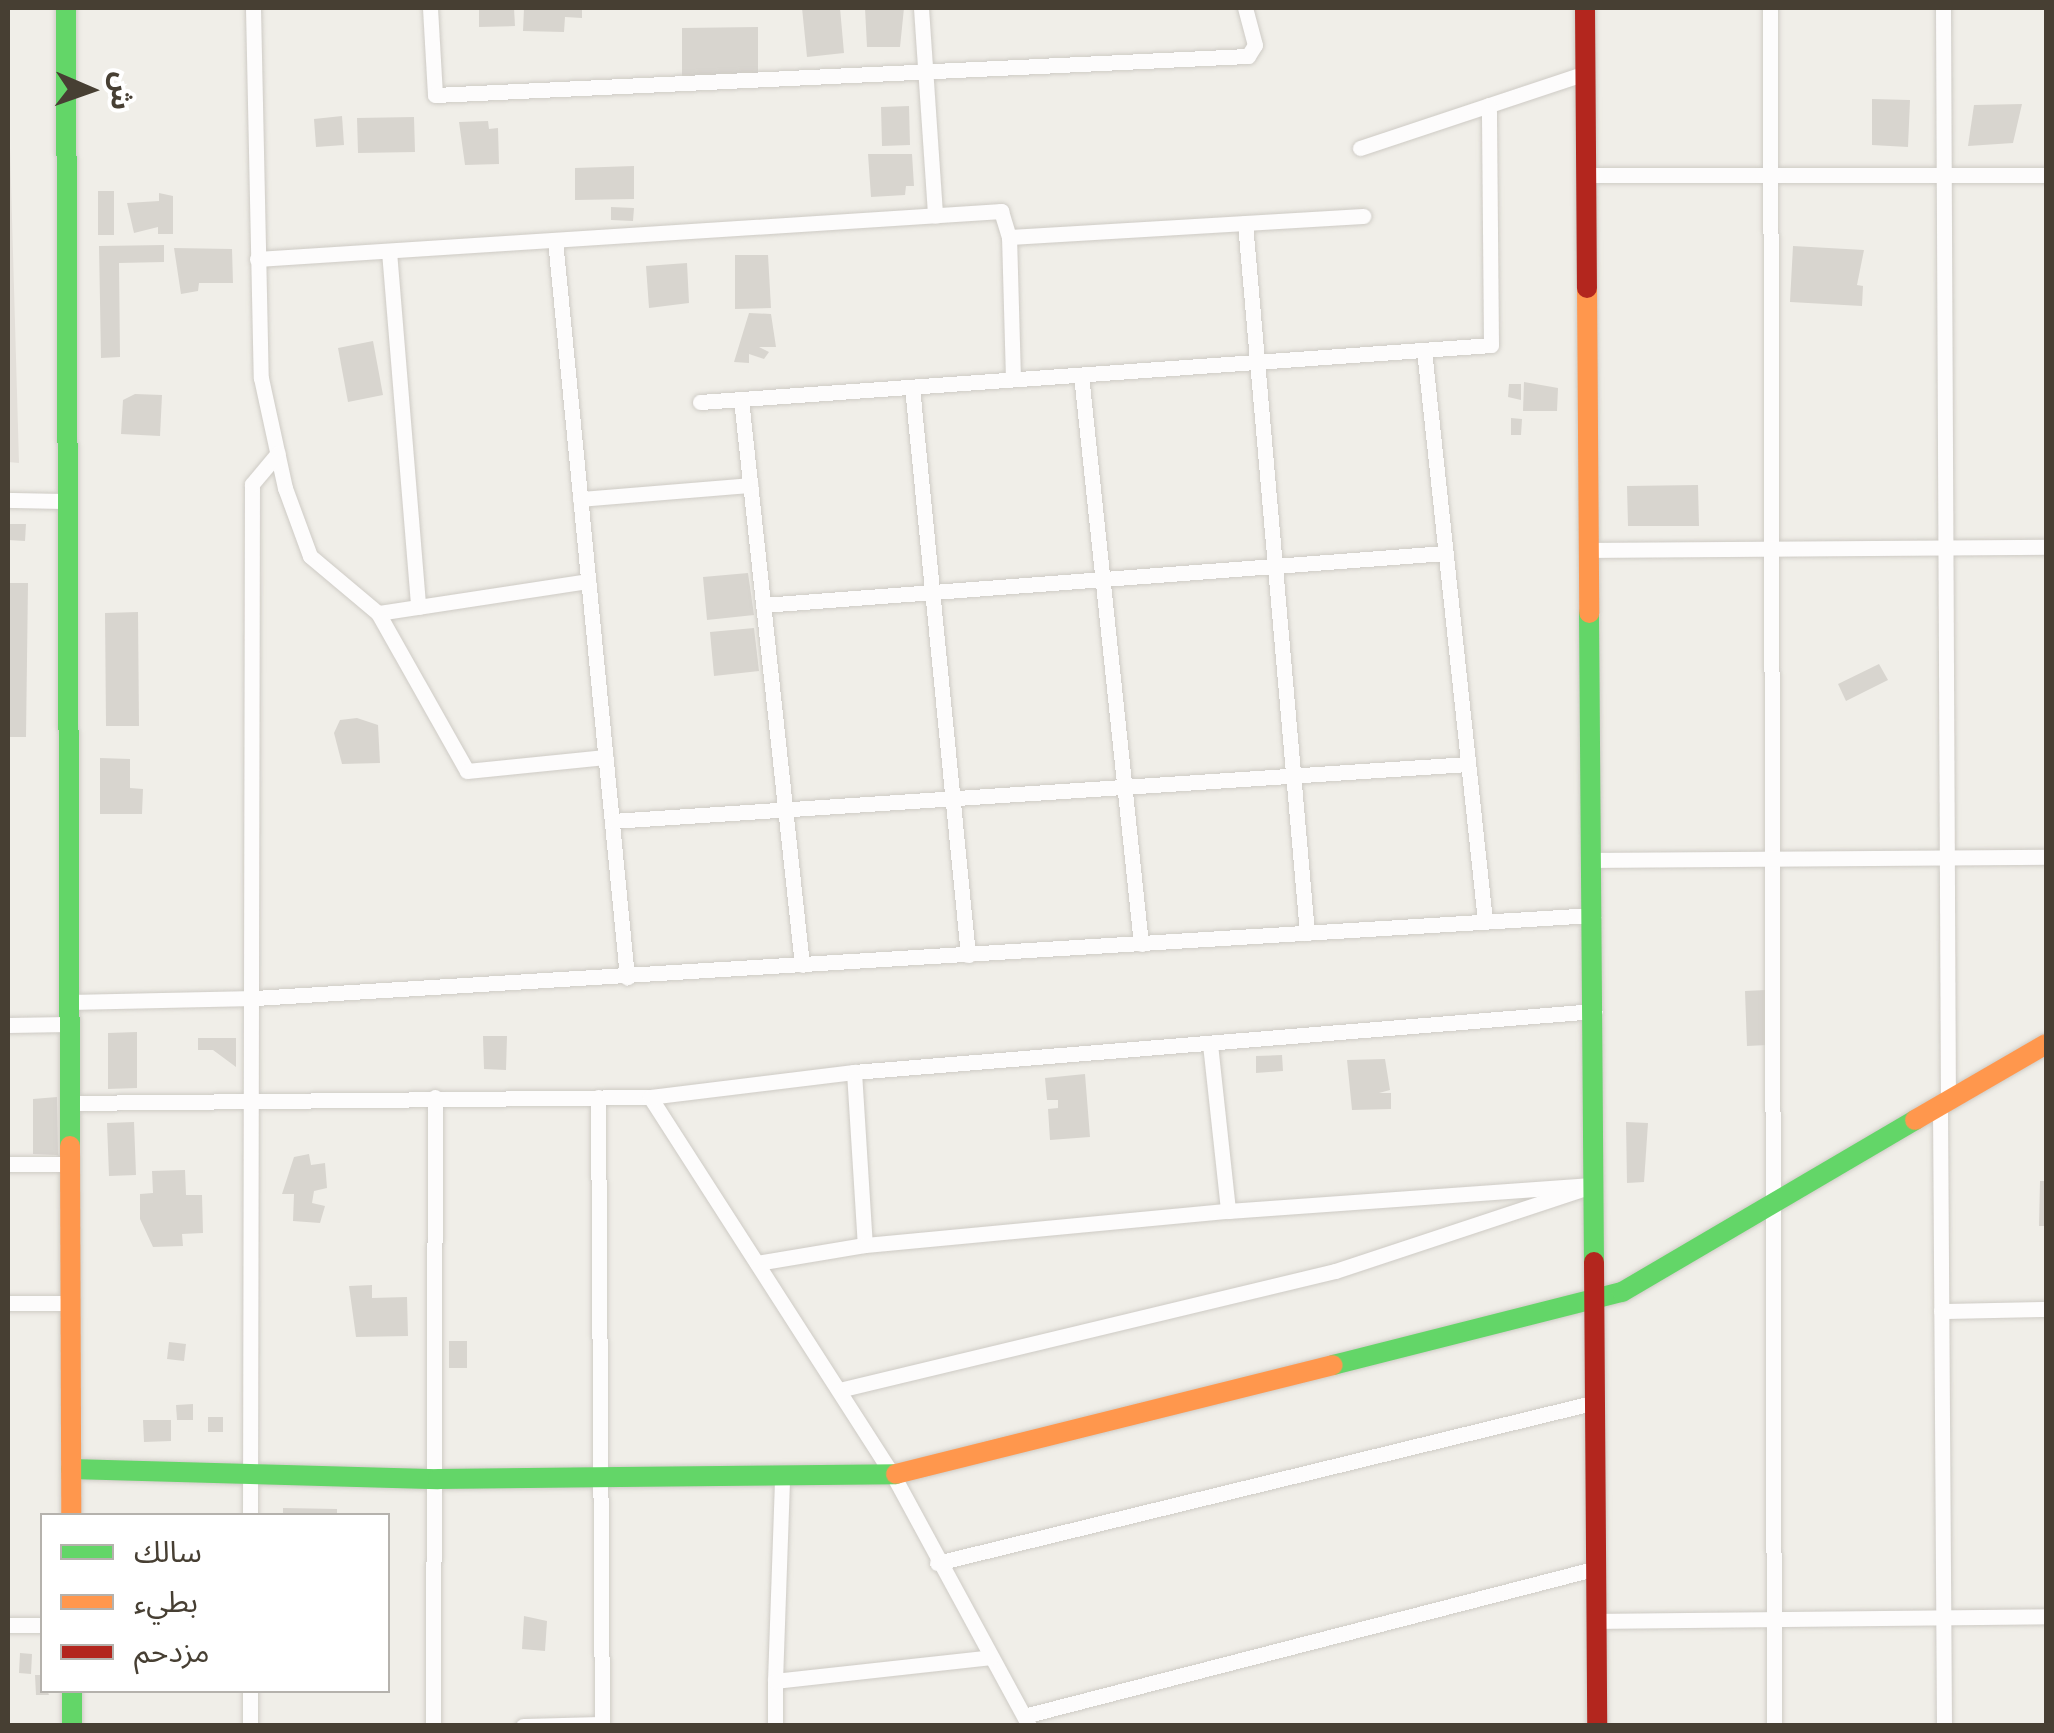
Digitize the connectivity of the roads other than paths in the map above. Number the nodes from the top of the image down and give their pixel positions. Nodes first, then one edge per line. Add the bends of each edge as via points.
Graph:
1 (66, 8) edge
2 (253, 8) edge
3 (430, 8) edge
4 (921, 8) edge
5 (1249, 8) edge
6 (1585, 8) edge
7 (1770, 8) edge
8 (1943, 8) edge
9 (925, 72) junction
10 (1586, 74) junction
11 (1489, 105) junction
12 (1360, 148) dead end
13 (1586, 175) junction
14 (1768, 175) junction
15 (1943, 175) junction
16 (2046, 175) edge
17 (934, 216) junction
18 (1363, 216) dead end
19 (1246, 223) junction
20 (1008, 237) junction
21 (555, 240) junction
22 (389, 251) junction
23 (257, 259) junction
24 (1424, 350) junction
25 (1258, 362) junction
26 (1081, 375) junction
27 (1012, 380) junction
28 (912, 387) junction
29 (741, 399) junction
30 (700, 402) dead end
31 (278, 453) junction
32 (750, 485) junction
33 (8, 500) edge
34 (580, 500) junction
35 (68, 501) junction
36 (1945, 546) junction
37 (2046, 547) edge
38 (1771, 548) junction
39 (1590, 550) junction
40 (1445, 553) junction
41 (1275, 566) junction
42 (1102, 579) junction
43 (588, 581) junction
44 (932, 592) junction
45 (763, 605) junction
46 (418, 607) junction
47 (378, 613) junction
48 (605, 757) junction
49 (1468, 764) junction
50 (1294, 776) junction
51 (1124, 787) junction
52 (952, 798) junction
53 (785, 810) junction
54 (612, 821) junction
55 (1772, 857) junction
56 (2046, 858) edge
57 (1947, 859) junction
58 (1593, 860) junction
59 (1593, 914) junction
60 (1484, 921) junction
61 (1307, 933) junction
62 (1141, 944) junction
63 (968, 955) junction
64 (802, 965) junction
65 (627, 976) junction
66 (255, 998) junction
67 (69, 1002) junction
68 (1594, 1011) junction
69 (69, 1024) junction
70 (8, 1025) edge
71 (1210, 1044) junction
72 (2046, 1044) edge
73 (854, 1072) junction
74 (434, 1097) junction
75 (598, 1097) junction
76 (650, 1097) junction
77 (255, 1101) junction
78 (69, 1102) junction
79 (1944, 1104) junction
80 (8, 1164) edge
81 (70, 1164) junction
82 (1595, 1185) junction
83 (1775, 1203) junction
84 (1228, 1211) junction
85 (865, 1245) junction
86 (757, 1263) junction
87 (1595, 1298) junction
88 (70, 1303) junction
89 (8, 1304) edge
90 (2046, 1309) edge
91 (1941, 1310) junction
92 (839, 1390) junction
93 (1596, 1402) junction
94 (71, 1469) junction
95 (250, 1474) junction
96 (603, 1474) junction
97 (893, 1475) junction
98 (782, 1477) junction
99 (438, 1479) junction
100 (71, 1513) edge
101 (250, 1513) edge
102 (937, 1563) junction
103 (1596, 1568) junction
104 (2046, 1616) edge
105 (1943, 1617) junction
106 (1774, 1620) junction
107 (1597, 1621) junction
108 (8, 1625) edge
109 (40, 1625) edge
110 (990, 1657) junction
111 (775, 1681) junction
112 (72, 1693) edge
113 (250, 1693) edge
114 (1026, 1721) edge
115 (602, 1725) edge
116 (72, 1726) edge
117 (250, 1726) edge
118 (433, 1726) edge
119 (523, 1726) edge
120 (774, 1726) edge
121 (1597, 1726) edge
122 (1774, 1726) edge
123 (1944, 1726) edge

1 - 35 street
2 - 23 street
3 - 9 street via 434,95
4 - 9 street
5 - 9 street via 1255,45 1248,56
6 - 10 street
7 - 14 street
8 - 15 street
9 - 17 street
10 - 11 street
10 - 13 street
11 - 12 street
11 - 24 street via 1491,345
13 - 14 street
13 - 39 street
14 - 15 street
14 - 38 street
15 - 16 street
15 - 36 street
17 - 20 street via 1001,211
17 - 21 street
18 - 19 street
19 - 20 street
19 - 25 street
20 - 27 street
21 - 22 street
21 - 34 street
22 - 23 street
22 - 46 street
23 - 31 street via 261,378
24 - 25 street
24 - 40 street
25 - 26 street
25 - 41 street
26 - 27 street
26 - 42 street
27 - 28 street
28 - 29 street
28 - 44 street
29 - 30 street
29 - 32 street
31 - 47 street via 310,556
31 - 66 street via 252,484
32 - 34 street
32 - 45 street
33 - 35 street
34 - 43 street
35 - 67 street
36 - 37 street
36 - 38 street
36 - 57 street
38 - 39 street
38 - 55 street
39 - 58 street
40 - 41 street
40 - 49 street
41 - 42 street
41 - 50 street
42 - 44 street
42 - 51 street
43 - 46 street
43 - 48 street
44 - 45 street
44 - 52 street
45 - 53 street
46 - 47 street
47 - 48 street via 467,771
48 - 54 street
49 - 50 street
49 - 60 street
50 - 51 street
50 - 61 street
51 - 52 street
51 - 62 street
52 - 53 street
52 - 63 street
53 - 54 street
53 - 64 street
54 - 65 street
55 - 57 street
55 - 58 street
55 - 83 street
56 - 57 street
57 - 79 street
58 - 59 street
59 - 60 street
59 - 68 street
60 - 61 street
61 - 62 street
62 - 63 street
63 - 64 street
64 - 65 street
65 - 66 street
66 - 67 street
66 - 77 street
67 - 69 street
68 - 71 street
68 - 82 street
69 - 70 street
69 - 78 street
71 - 73 street
71 - 84 street
72 - 79 street
73 - 76 street
73 - 85 street
74 - 75 street
74 - 77 street
74 - 99 street
75 - 76 street
75 - 96 street
76 - 86 street
77 - 78 street
77 - 95 street
78 - 81 street
79 - 83 street
79 - 91 street
80 - 81 street
81 - 88 street
82 - 84 street
82 - 87 street
82 - 92 street via 1335,1272
83 - 87 street via 1622,1292
83 - 106 street
84 - 85 street
85 - 86 street
86 - 92 street
87 - 93 street
87 - 97 street
88 - 89 street
88 - 94 street
90 - 91 street
91 - 105 street
92 - 97 street
93 - 102 street
93 - 103 street
94 - 95 street
94 - 100 street
95 - 99 street
95 - 101 street
96 - 98 street
96 - 99 street
96 - 115 street
97 - 98 street
97 - 102 street
98 - 111 street
99 - 118 street
102 - 110 street
103 - 107 street
103 - 114 street
104 - 105 street
105 - 106 street
105 - 123 street
106 - 107 street
106 - 122 street
107 - 121 street
108 - 109 street
110 - 111 street
110 - 114 street
111 - 120 street
112 - 116 street
113 - 117 street
115 - 119 street

